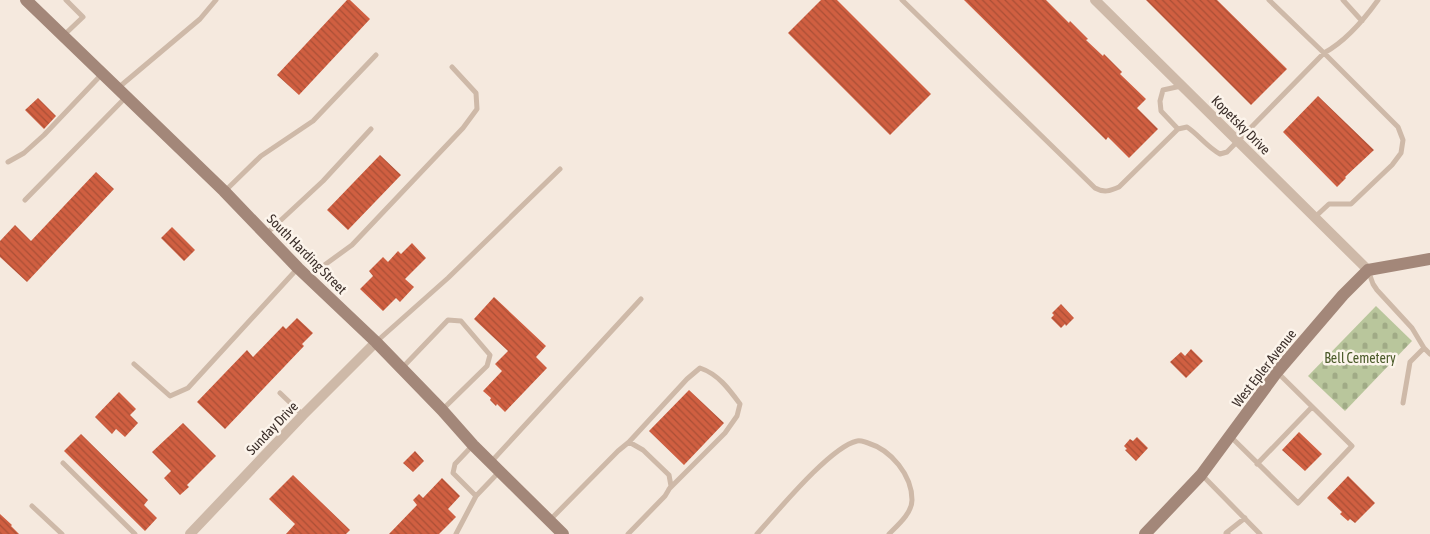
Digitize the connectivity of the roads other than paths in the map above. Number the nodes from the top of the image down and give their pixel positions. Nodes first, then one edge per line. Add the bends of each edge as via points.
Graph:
1 (26, 0) edge
2 (66, 0) edge
3 (216, 0) edge
4 (902, 0) edge
5 (1095, 0) edge
6 (1269, 0) edge
7 (1343, 0) edge
8 (1378, 0) edge
9 (1362, 21) junction
10 (63, 36) junction
11 (1324, 53) junction
12 (376, 55) dead end
13 (452, 67) dead end
14 (102, 73) junction
15 (1181, 85) junction
16 (122, 92) junction
17 (371, 129) dead end
18 (1178, 129) junction
19 (1238, 142) junction
20 (8, 162) dead end
21 (560, 169) dead end
22 (224, 191) junction
23 (25, 200) dead end
24 (1315, 218) junction
25 (266, 234) junction
26 (1430, 259) edge
27 (298, 268) junction
28 (1368, 270) junction
29 (308, 278) junction
30 (641, 299) dead end
31 (376, 342) junction
32 (1424, 348) junction
33 (1430, 354) edge
34 (134, 364) dead end
35 (402, 369) junction
36 (1277, 372) junction
37 (280, 393) dead end
38 (1402, 403) dead end
39 (1312, 407) junction
40 (442, 410) junction
41 (303, 416) junction
42 (1230, 436) junction
43 (629, 442) junction
44 (473, 446) junction
45 (63, 463) dead end
46 (1257, 464) junction
47 (495, 467) junction
48 (1201, 475) junction
49 (669, 489) junction
50 (476, 496) junction
51 (32, 506) dead end
52 (1244, 518) junction
53 (549, 521) junction
54 (1151, 532) edge
55 (62, 534) edge
56 (136, 534) edge
57 (190, 534) edge
58 (456, 534) edge
59 (561, 534) edge
60 (628, 534) edge
61 (757, 534) edge
62 (889, 534) edge
63 (1226, 534) edge
64 (1260, 534) edge

1 - 10 street, South Harding Street
2 - 10 lane via 83,17
3 - 16 lane
4 - 18 lane via 1102,192 1119,187
5 - 15 street, Kopetsky Drive
6 - 11 lane
7 - 9 lane
8 - 9 lane
9 - 11 lane
10 - 14 street, South Harding Street
11 - 19 lane
11 - 24 lane via 1398,128 1403,140 1400,154 1392,165 1351,204 1329,204
12 - 22 lane via 313,121 261,156
13 - 29 lane via 476,93 476,109 472,116 352,246
14 - 16 street, South Harding Street
14 - 20 lane via 44,135
15 - 18 lane via 1163,90 1160,100 1161,111
15 - 19 street, Kopetsky Drive
16 - 22 street, South Harding Street
16 - 23 lane
17 - 25 lane via 323,181
18 - 19 lane via 1187,127 1220,154
19 - 24 street, Kopetsky Drive
21 - 31 lane via 448,278
22 - 25 street, South Harding Street
24 - 28 street, Kopetsky Drive
25 - 27 street, South Harding Street
26 - 28 street
27 - 29 street, South Harding Street
27 - 34 lane via 188,388 170,396
28 - 32 lane via 1377,290 1412,328
28 - 36 street, West Epler Avenue
29 - 31 street, South Harding Street
30 - 47 lane
31 - 35 street, South Harding Street
31 - 41 street, Sunday Drive
32 - 33 lane
32 - 38 lane via 1410,362
35 - 40 street, South Harding Street
35 - 40 lane via 448,320 462,321 490,355 487,366
36 - 39 lane
36 - 42 street, West Epler Avenue
37 - 41 lane
39 - 46 lane
39 - 46 lane via 1352,446 1298,503
40 - 44 street, South Harding Street
41 - 57 street, Sunday Drive
42 - 46 lane
42 - 48 street, West Epler Avenue
43 - 49 lane via 643,450 669,475
43 - 49 lane via 700,368 731,391 740,404 737,416 725,433
43 - 53 lane
44 - 47 street, South Harding Street
44 - 50 lane via 455,464 453,473
45 - 56 lane
47 - 50 lane
47 - 53 street, South Harding Street
48 - 52 lane
48 - 54 street, West Epler Avenue
49 - 60 lane
50 - 58 lane
51 - 55 lane
52 - 63 lane
52 - 64 lane
53 - 59 street, South Harding Street
61 - 62 lane via 836,452 859,440 878,446 897,462 909,484 912,501 906,516

